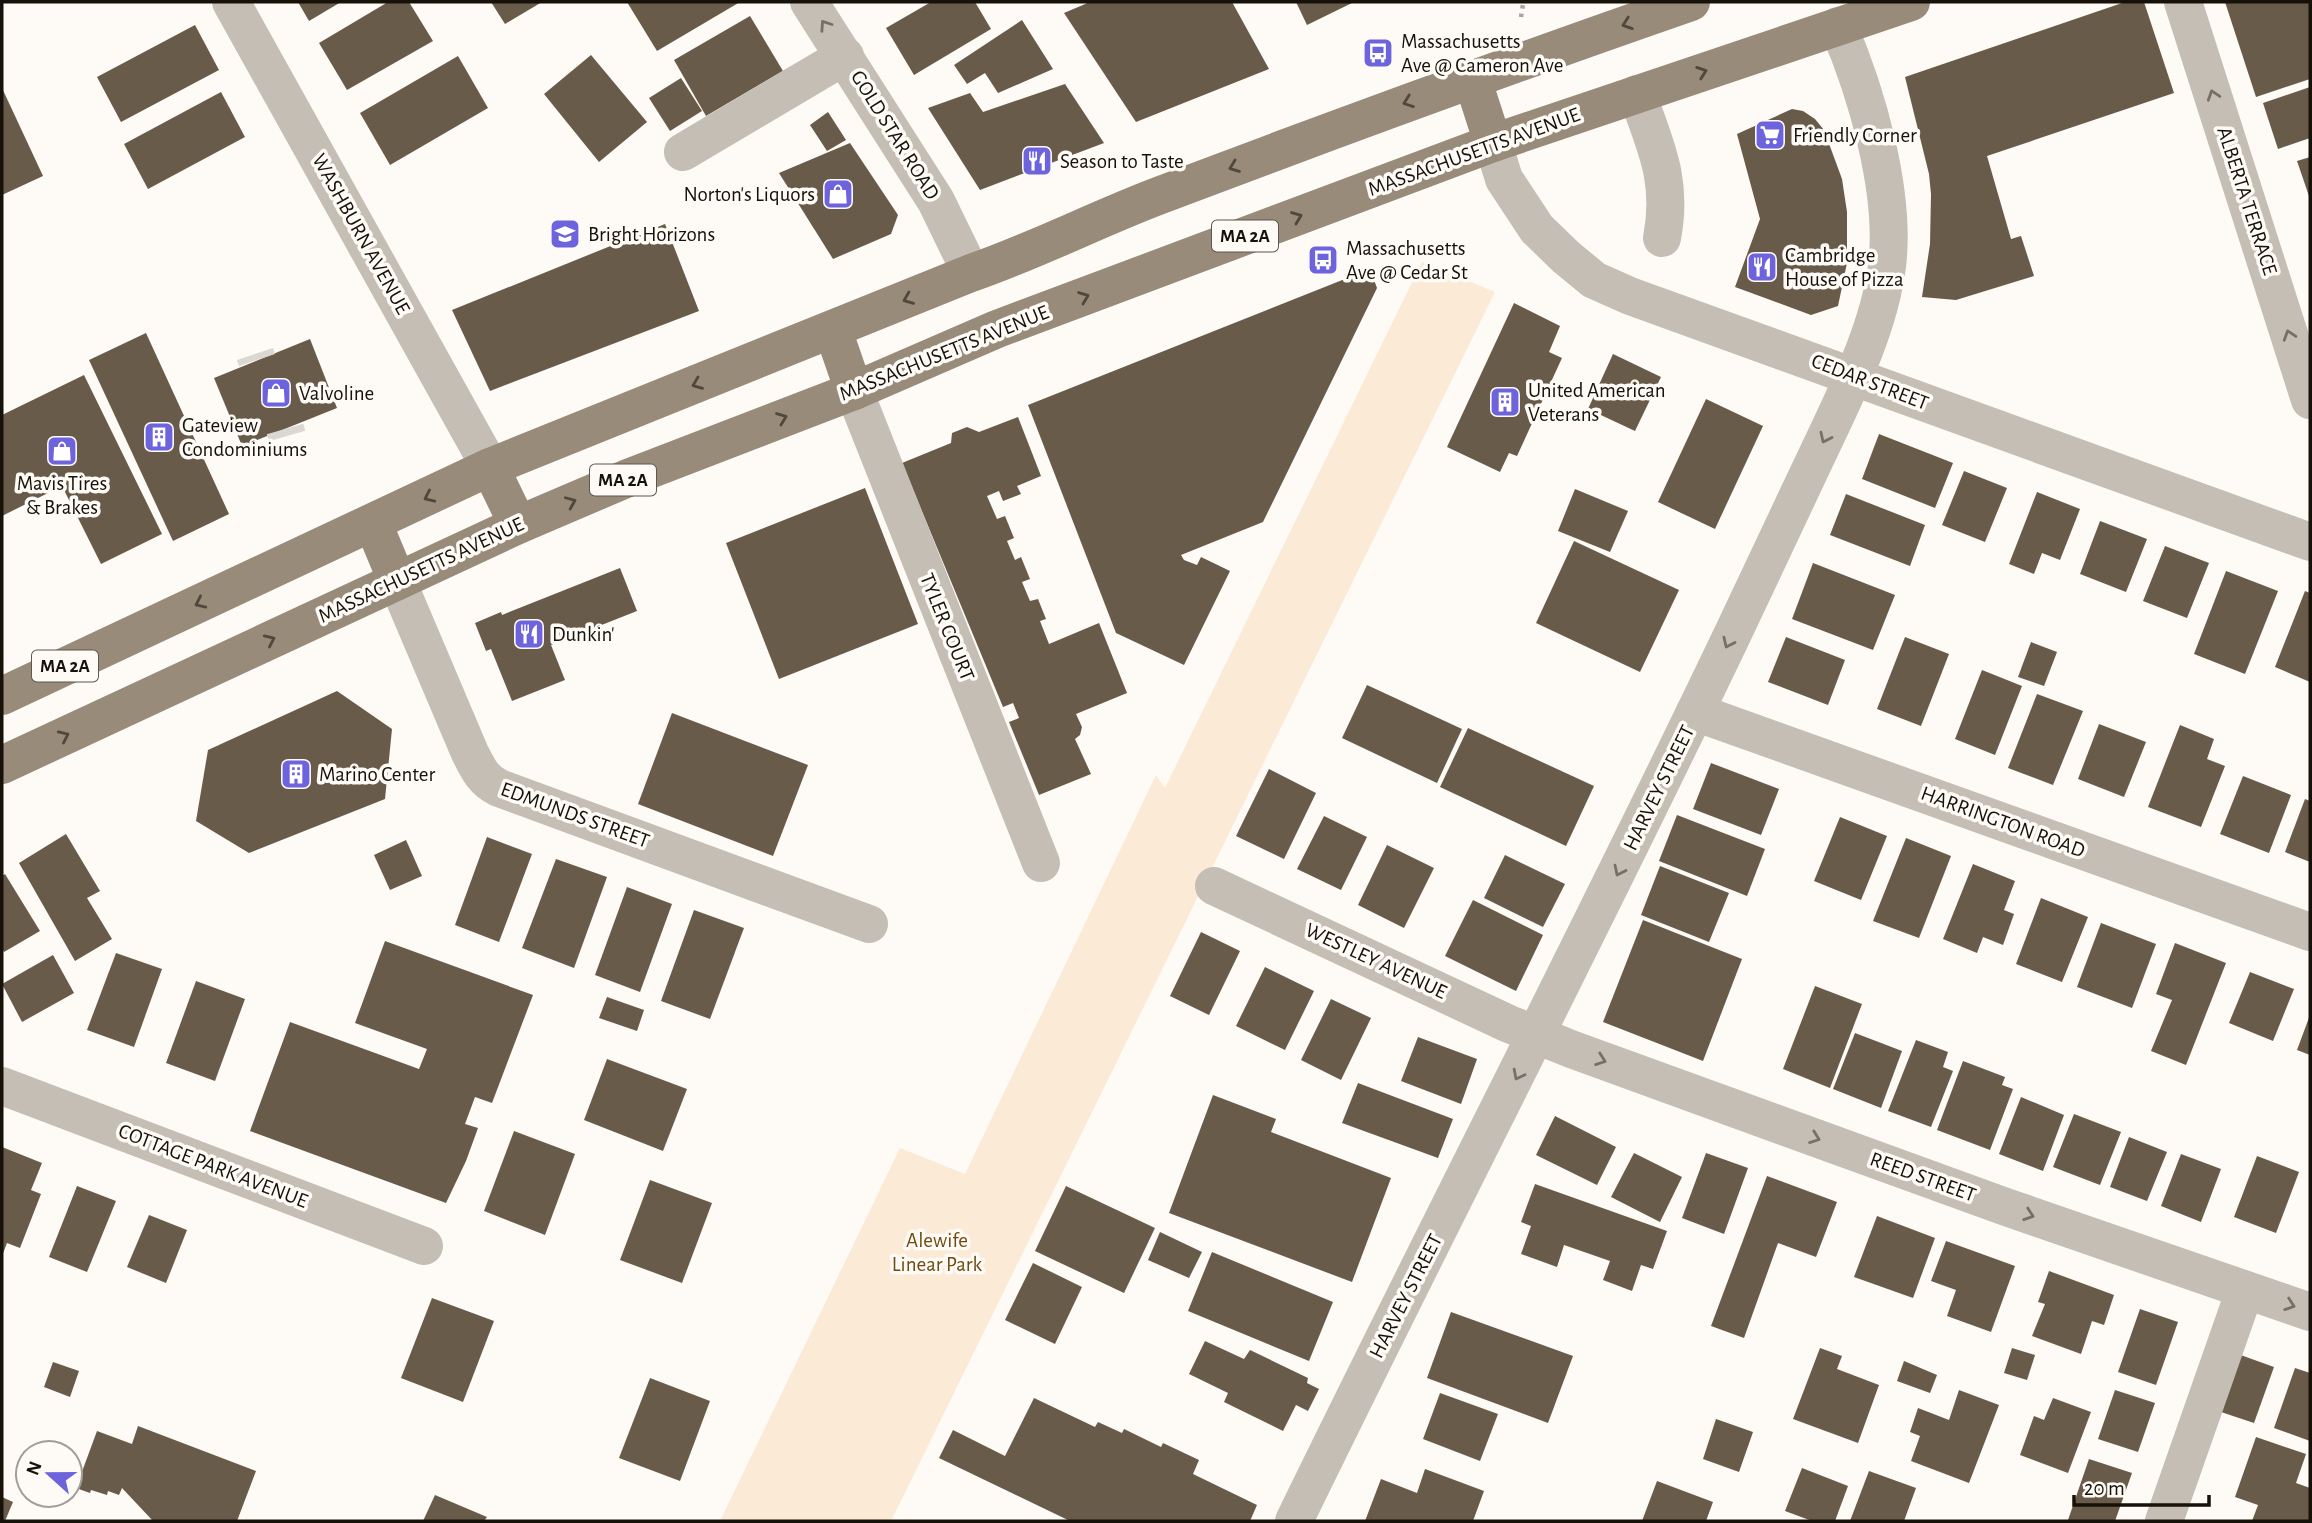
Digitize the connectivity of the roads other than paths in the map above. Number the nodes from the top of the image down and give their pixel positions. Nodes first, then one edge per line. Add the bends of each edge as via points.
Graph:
1 (231, 2) edge
2 (809, 2) edge
3 (1692, 2) edge
4 (1910, 2) edge
5 (2183, 2) edge
6 (1832, 14) edge
7 (845, 56) junction
8 (1472, 78) junction
9 (1637, 94) junction
10 (1493, 143) junction
11 (683, 152) dead end
12 (1662, 238) dead end
13 (971, 273) junction
14 (997, 329) junction
15 (833, 330) junction
16 (1853, 376) junction
17 (854, 390) junction
18 (2310, 400) edge
19 (490, 467) junction
20 (373, 523) junction
21 (518, 525) junction
22 (2310, 542) edge
23 (397, 581) junction
24 (2, 696) edge
25 (1695, 712) junction
26 (2, 765) edge
27 (1041, 863) dead end
28 (1214, 886) dead end
29 (869, 924) dead end
30 (2310, 932) edge
31 (1537, 1036) junction
32 (2, 1086) edge
33 (424, 1246) dead end
34 (2245, 1290) junction
35 (2310, 1312) edge
36 (1294, 1521) edge
37 (2164, 1521) edge

1 - 19 street, WASHBURN AVENUE
7 -> 2 street, GOLD STAR ROAD
3 -> 8 main road, MA 2A
4 - 6 main road, MASSACHUSETTS AVENUE / MA 2A
18 -> 5 street, ALBERTA TERRACE
9 -> 6 main road, MASSACHUSETTS AVENUE / MA 2A
6 - 16 street, HARVEY STREET via 1858,77 1874,136 1888,223 1883,289
7 - 11 street
7 - 13 street, GOLD STAR ROAD via 936,201
8 - 10 main road
8 -> 13 main road, MA 2A
9 - 10 main road, MASSACHUSETTS AVENUE / MA 2A
9 - 12 street via 1665,177
14 -> 10 main road, MASSACHUSETTS AVENUE / MA 2A
10 - 16 street, CEDAR STREET via 1504,179 1537,229 1594,280
13 - 14 main road
13 -> 15 main road, MA 2A
14 - 17 main road, MASSACHUSETTS AVENUE / MA 2A
15 - 17 main road
15 -> 19 main road, MA 2A
16 - 22 street, CEDAR STREET
16 -> 25 street, HARVEY STREET
21 -> 17 main road, MASSACHUSETTS AVENUE / MA 2A
17 - 27 street, TYLER COURT
19 -> 20 main road, MA 2A
19 - 21 main road
20 - 23 main road
20 -> 24 main road, MA 2A
21 - 23 main road, MASSACHUSETTS AVENUE / MA 2A
26 -> 23 main road, MASSACHUSETTS AVENUE / MA 2A
23 - 29 street, EDMUNDS STREET via 470,753 488,781
25 - 30 street, HARRINGTON ROAD
25 -> 31 street, HARVEY STREET
28 - 31 street, WESTLEY AVENUE
31 -> 34 street, REED STREET
31 -> 36 street, HARVEY STREET
32 - 33 street, COTTAGE PARK AVENUE
34 -> 35 street, REED STREET
34 - 37 street

